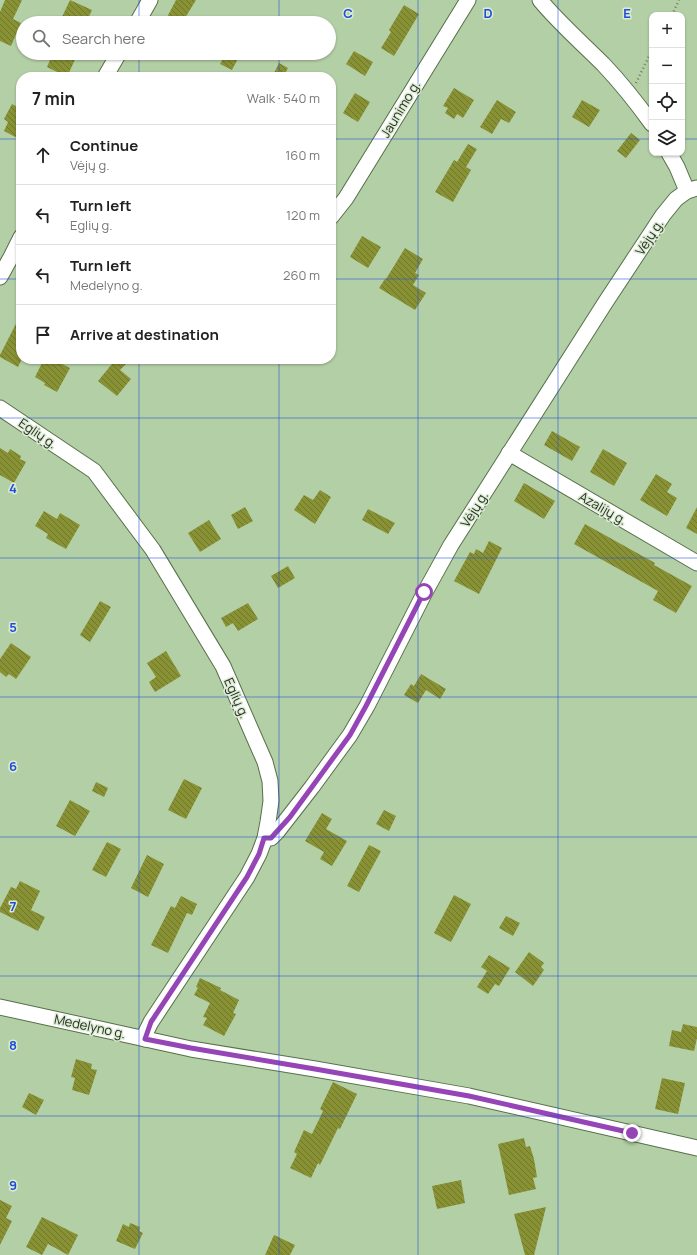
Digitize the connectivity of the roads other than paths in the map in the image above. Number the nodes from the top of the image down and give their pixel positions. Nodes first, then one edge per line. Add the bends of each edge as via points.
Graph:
1 (150, 0) edge
2 (468, 0) edge
3 (540, 0) edge
4 (141, 16) edge
5 (115, 60) edge
6 (107, 72) edge
7 (649, 120) edge
8 (671, 156) edge
9 (692, 190) edge
10 (336, 211) edge
11 (16, 248) edge
12 (0, 277) edge
13 (0, 408) edge
14 (509, 453) junction
15 (697, 563) edge
16 (264, 838) junction
17 (0, 1007) edge
18 (145, 1039) junction
19 (697, 1148) edge

1 - 4 street
2 - 10 street, Jaunimo g.
3 - 7 street via 603,64
5 - 6 street
8 - 9 street
9 - 14 street, Vėjų g. via 676,199 663,215
11 - 12 street
13 - 16 street, Eglių g. via 94,471 153,550 223,666 265,762 270,781 271,801
14 - 15 street, Azalijų g.
14 - 16 street, Vėjų g. via 424,592 350,735 281,827 271,838
16 - 18 street, Eglių g. via 247,877 151,1022
17 - 18 street, Medelyno g.
18 - 19 street, Medelyno g. via 469,1096

